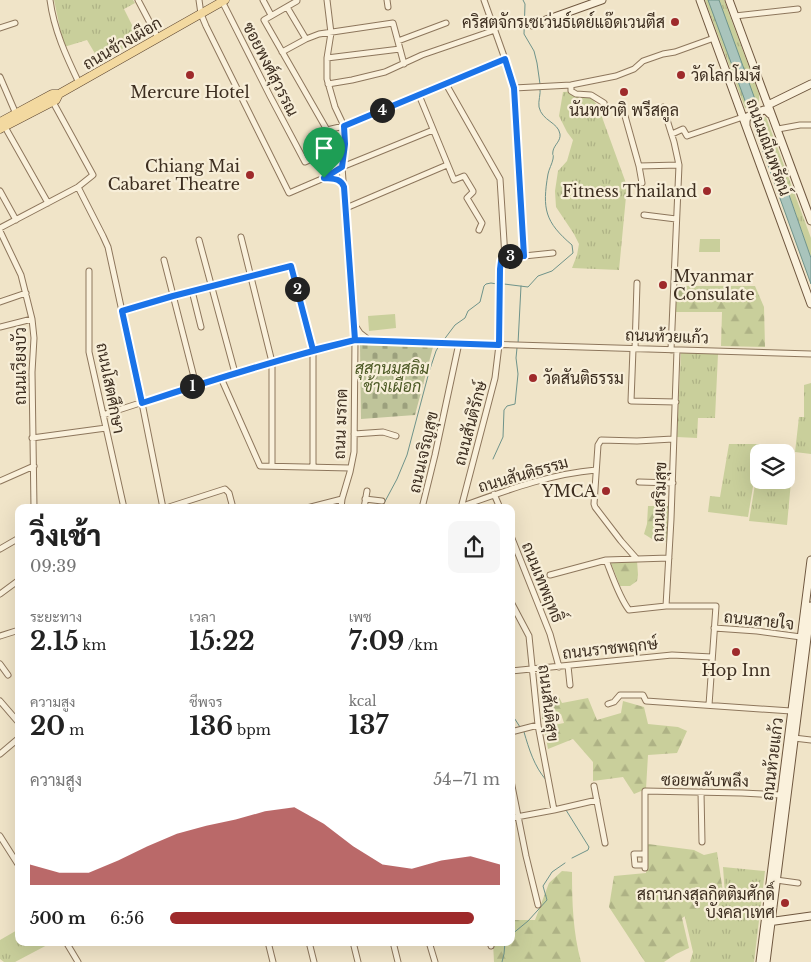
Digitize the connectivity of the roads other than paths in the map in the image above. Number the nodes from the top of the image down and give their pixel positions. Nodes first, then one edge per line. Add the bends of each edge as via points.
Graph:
1 (50, 0) edge
2 (138, 0) edge
3 (199, 0) edge
4 (263, 0) edge
5 (297, 0) edge
6 (327, 0) edge
7 (387, 0) edge
8 (484, 0) edge
9 (602, 0) edge
10 (700, 0) edge
11 (729, 0) edge
12 (224, 1) edge
13 (287, 7) junction
14 (388, 7) dead end
15 (798, 9) dead end
16 (201, 14) junction
17 (271, 16) junction
18 (735, 16) junction
19 (15, 23) dead end
20 (446, 23) dead end
21 (532, 26) dead end
22 (0, 28) edge
23 (495, 30) junction
24 (331, 33) junction
25 (158, 38) junction
26 (714, 38) junction
27 (306, 39) junction
28 (398, 41) junction
29 (400, 49) junction
30 (282, 52) junction
31 (327, 58) junction
32 (505, 59) junction
33 (404, 64) junction
34 (0, 77) edge
35 (79, 83) junction
36 (328, 84) junction
37 (446, 84) junction
38 (811, 84) edge
39 (571, 85) junction
40 (514, 88) junction
41 (60, 94) junction
42 (419, 95) junction
43 (53, 102) junction
44 (604, 102) dead end
45 (663, 107) dead end
46 (765, 107) junction
47 (16, 114) junction
48 (747, 115) junction
49 (625, 116) dead end
50 (2, 126) edge
51 (344, 126) junction
52 (811, 126) edge
53 (778, 129) junction
54 (433, 130) junction
55 (672, 134) junction
56 (345, 144) junction
57 (447, 165) junction
58 (679, 165) junction
59 (639, 166) junction
60 (342, 167) junction
61 (324, 178) junction
62 (642, 183) dead end
63 (78, 187) junction
64 (344, 187) junction
65 (0, 191) edge
66 (48, 203) junction
67 (346, 208) junction
68 (644, 215) dead end
69 (676, 219) junction
70 (16, 220) junction
71 (811, 220) edge
72 (0, 230) edge
73 (479, 230) dead end
74 (241, 237) dead end
75 (200, 240) dead end
76 (553, 253) dead end
77 (524, 256) junction
78 (505, 257) junction
79 (164, 260) dead end
80 (89, 272) dead end
81 (251, 276) junction
82 (637, 283) dead end
83 (212, 286) junction
84 (192, 291) junction
85 (26, 293) junction
86 (173, 296) junction
87 (0, 302) edge
88 (811, 304) edge
89 (122, 311) junction
90 (32, 319) junction
91 (354, 324) junction
92 (201, 327) dead end
93 (0, 328) edge
94 (355, 340) junction
95 (368, 340) junction
96 (459, 343) junction
97 (499, 345) junction
98 (634, 349) junction
99 (313, 350) junction
100 (671, 350) junction
101 (677, 350) junction
102 (811, 354) edge
103 (272, 362) junction
104 (235, 374) junction
105 (221, 378) junction
106 (196, 385) junction
107 (676, 402) junction
108 (142, 403) junction
109 (103, 415) junction
110 (106, 428) junction
111 (354, 434) junction
112 (396, 436) dead end
113 (32, 438) junction
114 (674, 439) junction
115 (272, 465) junction
116 (34, 466) junction
117 (313, 467) junction
118 (350, 468) junction
119 (596, 470) junction
120 (0, 481) edge
121 (639, 482) dead end
122 (673, 483) junction
123 (367, 491) dead end
124 (494, 494) junction
125 (342, 499) junction
126 (365, 499) junction
127 (382, 501) dead end
128 (34, 504) edge
129 (123, 504) edge
130 (163, 504) edge
131 (177, 504) edge
132 (232, 504) edge
133 (323, 504) edge
134 (341, 504) edge
135 (364, 504) edge
136 (423, 504) edge
137 (460, 504) edge
138 (467, 504) edge
139 (498, 504) edge
140 (15, 540) edge
141 (515, 546) edge
142 (0, 549) edge
143 (636, 558) junction
144 (669, 558) junction
145 (606, 560) junction
146 (811, 560) edge
147 (550, 575) dead end
148 (15, 583) edge
149 (0, 593) edge
150 (666, 606) junction
151 (811, 606) edge
152 (515, 610) edge
153 (714, 628) junction
154 (15, 631) edge
155 (0, 636) edge
156 (801, 637) junction
157 (712, 657) junction
158 (0, 664) edge
159 (568, 666) junction
160 (559, 667) junction
161 (532, 669) junction
162 (515, 670) edge
163 (8, 674) dead end
164 (570, 685) dead end
165 (0, 701) edge
166 (608, 704) dead end
167 (709, 705) junction
168 (794, 711) junction
169 (15, 718) edge
170 (538, 725) junction
171 (515, 731) edge
172 (794, 738) junction
173 (811, 740) edge
174 (15, 741) edge
175 (0, 754) edge
176 (594, 786) dead end
177 (701, 792) junction
178 (781, 795) junction
179 (515, 798) edge
180 (597, 800) junction
181 (554, 810) junction
182 (519, 816) junction
183 (515, 817) edge
184 (0, 836) edge
185 (702, 842) dead end
186 (605, 843) dead end
187 (645, 854) junction
188 (15, 860) edge
189 (776, 880) junction
190 (798, 883) dead end
191 (538, 905) dead end
192 (811, 916) edge
193 (768, 922) junction
194 (68, 946) edge
195 (269, 946) edge
196 (310, 946) edge
197 (354, 946) edge
198 (394, 946) edge
199 (430, 946) edge
200 (78, 962) edge
201 (273, 962) edge
202 (314, 962) edge
203 (358, 962) edge
204 (398, 962) edge
205 (435, 962) edge
206 (760, 962) edge
207 (766, 962) edge

1 - 35 street via 66,57
2 - 25 street
3 - 16 street
4 - 17 street
5 - 13 street
6 - 24 street
7 - 14 street
8 - 23 street
9 - 21 main road
10 - 26 main road, ถนนมณีนพรัตน์
11 - 18 main road
12 - 16 main road, ถนนช้างเผือก
12 - 56 street, ซอยพงศ์สุวรรณ via 305,162
13 - 17 street
13 - 27 street
15 - 18 street
16 - 25 main road, ถนนช้างเผือก
16 - 61 street via 289,193
17 - 30 street via 264,20
18 - 46 main road
19 - 22 street
20 - 28 street
23 - 32 street
23 - 33 street
24 - 27 street
24 - 28 street via 393,23
24 - 31 street
25 - 35 main road, ถนนช้างเผือก
26 - 39 street via 643,61 634,70 616,76
26 - 48 main road, ถนนมณีนพรัตน์ via 739,106
27 - 30 street
28 - 29 street
29 - 31 street
29 - 33 street
30 - 51 street via 327,130
31 - 36 street
32 - 37 street
32 - 40 street
33 - 36 street via 385,72
34 - 47 street
35 - 41 main road, ถนนช้างเผือก
36 - 51 street
37 - 42 street
37 - 78 street, ถนนสันติรักษ์ via 500,179
38 - 46 main road
39 - 40 street
39 - 44 street via 574,93 591,95
40 - 77 street
41 - 43 main road, ถนนช้างเผือก
41 - 47 main road, ถนนช้างเผือก via 52,94
42 - 51 street
42 - 54 street
43 - 50 main road, ถนนช้างเผือก
43 - 63 street via 93,174
45 - 55 street
46 - 48 main road
46 - 53 main road
47 - 50 main road, ถนนช้างเผือก
48 - 55 street via 687,136 683,129
48 - 88 main road, ถนนมณีนพรัตน์ via 747,127
49 - 59 street
50 - 66 street
51 - 56 street, ถนน มรกต
52 - 53 street
53 - 71 main road
54 - 57 street
54 - 60 street
55 - 58 street
56 - 60 street, ถนน มรกต
57 - 67 street
57 - 73 street via 454,180 464,176 473,190 467,198 482,222
58 - 59 street
58 - 69 street
59 - 62 street
60 - 61 street
60 - 64 street, ถนน มรกต
61 - 64 street via 338,180
63 - 66 street
63 - 89 street via 108,247
64 - 67 street, ถนน มรกต
65 - 70 street
66 - 70 street
67 - 91 street, ถนน มรกต
68 - 69 street
69 - 100 street
70 - 72 street
72 - 85 street, ถนนเวียงบัว
74 - 81 street
75 - 83 street
76 - 77 street
77 - 78 street
78 - 97 street, ถนนสันติรักษ์ via 500,269
79 - 86 street
80 - 109 street, ถนนโสตศึกษา via 89,352
81 - 83 street
81 - 99 street via 291,266
81 - 103 street
82 - 98 street
83 - 84 street
83 - 104 street
84 - 86 street
84 - 92 street
85 - 87 street
85 - 90 street, ถนนเวียงบัว
86 - 89 street
86 - 106 street
89 - 108 street
90 - 93 street
90 - 113 street, ถนนเวียงบัว
91 - 94 street, ถนน มรกต
91 - 95 street
94 - 95 street, ถนนห้วยแก้ว
94 - 99 street, ถนนห้วยแก้ว
94 - 111 street, ถนน มรกต
95 - 96 street, ถนนห้วยแก้ว
96 - 97 street, ถนนห้วยแก้ว
96 - 136 street, ถนนเจริญสุข
97 - 98 street, ถนนห้วยแก้ว
97 - 137 street, ถนนสันติรักษ์ via 495,378
98 - 100 street, ถนนห้วยแก้ว
98 - 107 street via 631,401
99 - 103 street, ถนนห้วยแก้ว
99 - 117 street
100 - 101 street, ถนนห้วยแก้ว
101 - 102 street, ถนนห้วยแก้ว
101 - 107 street, ถนนเสริมสุข
103 - 104 street, ถนนห้วยแก้ว
103 - 115 street
104 - 105 street, ถนนห้วยแก้ว
105 - 106 street, ถนนห้วยแก้ว
105 - 115 street via 260,466
106 - 108 street, ถนนห้วยแก้ว
107 - 114 street, ถนนเสริมสุข
108 - 109 street, ถนนห้วยแก้ว
108 - 130 street
109 - 110 street, ถนนโสตศึกษา
110 - 113 street
110 - 129 street, ถนนโสตศึกษา
111 - 112 street via 383,432
111 - 118 street, ถนน มรกต
113 - 116 street, ถนนเวียงบัว
114 - 119 street via 601,440
114 - 122 street, ถนนเสริมสุข
115 - 117 street
116 - 120 street
116 - 128 street, ถนนเวียงบัว
117 - 118 street
118 - 125 street, ถนน มรกต
119 - 124 street, ถนนสันติธรรม via 574,472
119 - 143 street via 595,507
121 - 122 street
122 - 144 street, ถนนเสริมสุข
123 - 126 street
124 - 138 street, ถนนสันติธรรม
124 - 139 street
125 - 133 street
125 - 134 street, ถนน มรกต
126 - 127 street
126 - 135 street
131 - 132 street via 225,489
140 - 142 street
141 - 160 street, ถนนเทพฤทธิ์ via 550,634
143 - 144 street
143 - 145 street
144 - 150 street, ถนนเสริมสุข
145 - 147 street
145 - 150 street via 629,610
146 - 156 main road, ถนนห้วยแก้ว
148 - 149 street
150 - 153 street via 716,606
151 - 168 main road, ถนนห้วยแก้ว
152 - 161 street, ถนนสันติสุข via 529,636
153 - 156 street, ถนนสายใจ
153 - 157 street
154 - 155 street
156 - 168 main road, ถนนห้วยแก้ว
157 - 159 street, ถนนราชพฤกษ์ via 672,655
157 - 167 street
158 - 163 street
159 - 160 street, ถนนราชพฤกษ์
159 - 164 street
160 - 161 street, ถนนราชพฤกษ์
161 - 162 street, ถนนราชพฤกษ์
161 - 170 street, ถนนสันติสุข
165 - 169 street
166 - 167 street via 620,695 642,695 646,701
167 - 168 street
168 - 172 main road, ถนนห้วยแก้ว
168 - 178 main road, ถนนห้วยแก้ว
170 - 171 street
170 - 181 street, ถนนสันติสุข
172 - 173 street
172 - 189 main road, ถนนห้วยแก้ว
174 - 175 street
176 - 180 street
177 - 178 street, ซอยพลับพลึง
177 - 185 street
177 - 187 street, ซอยพลับพลึง via 645,791
178 - 193 main road, ถนนห้วยแก้ว
179 - 182 street
180 - 181 street
180 - 186 street
181 - 182 street
182 - 183 street
182 - 191 street
184 - 188 street
187 - 187 street, ซอยพลับพลึง via 645,867 635,865 634,854
189 - 190 street
189 - 193 main road, ถนนห้วยแก้ว
192 - 193 main road
193 - 206 main road, ถนนห้วยแก้ว
193 - 207 main road, ถนนห้วยแก้ว
194 - 200 street
195 - 201 street
196 - 202 street
197 - 203 street
198 - 204 street
199 - 205 street

